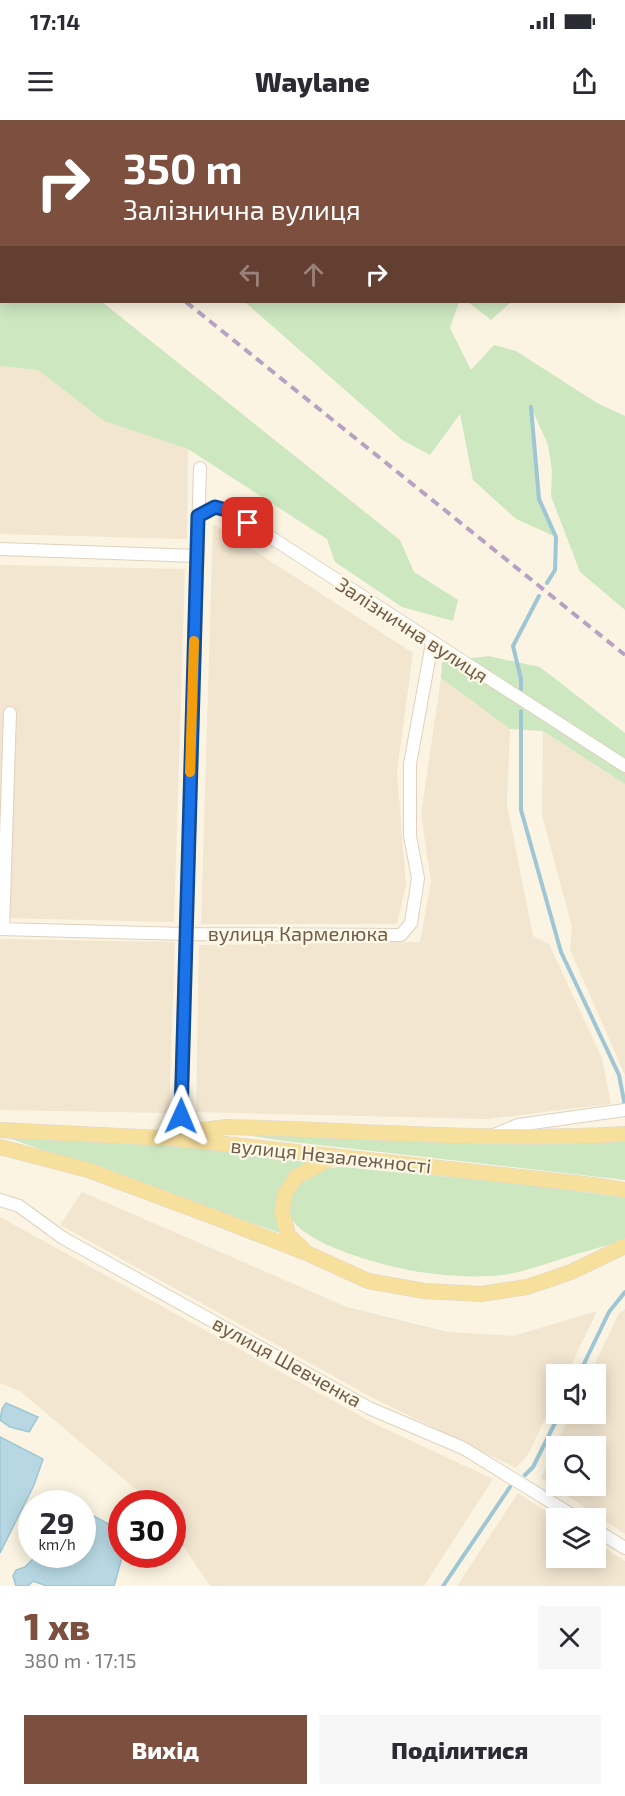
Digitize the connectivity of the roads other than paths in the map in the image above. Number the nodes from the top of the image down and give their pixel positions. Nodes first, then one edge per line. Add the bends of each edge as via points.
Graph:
1 (200, 468) dead end
2 (198, 516) junction
3 (0, 549) edge
4 (197, 556) junction
5 (432, 643) junction
6 (10, 713) dead end
7 (625, 766) edge
8 (2, 929) edge
9 (185, 934) junction
10 (625, 1110) edge
11 (0, 1130) edge
12 (625, 1134) edge
13 (493, 1135) junction
14 (180, 1139) junction
15 (0, 1147) edge
16 (333, 1157) junction
17 (625, 1190) edge
18 (0, 1200) edge
19 (625, 1246) edge
20 (309, 1254) junction
21 (561, 1508) edge
22 (606, 1536) edge
23 (625, 1548) edge

1 - 2 street
2 - 4 street
2 - 5 street, Залізнична вулиця via 215,507 230,511
3 - 4 street
4 - 9 street
5 - 7 street, Залізнична вулиця
5 - 9 street, вулиця Кармелюка via 410,764 410,836 418,878 411,923 401,935
6 - 8 street
8 - 9 street
9 - 14 street
10 - 13 street via 518,1125
11 - 14 main road, вулиця Незалежності
12 - 13 main road
13 - 14 main road via 227,1127 202,1130
14 - 16 main road, вулиця Незалежності
15 - 20 main road via 88,1170
16 - 17 main road, вулиця Незалежності
16 - 20 main road via 296,1177 285,1194 282,1211 288,1235
18 - 21 street, вулиця Шевченка via 19,1206 63,1238 369,1407 463,1448
19 - 20 main road via 527,1287 481,1294 424,1291 368,1281
22 - 23 street

